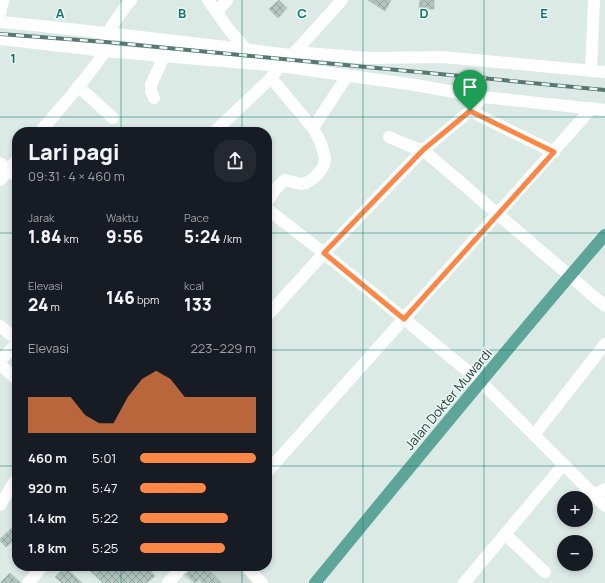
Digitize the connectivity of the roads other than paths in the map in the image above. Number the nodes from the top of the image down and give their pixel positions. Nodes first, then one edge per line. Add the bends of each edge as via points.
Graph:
1 (3, 0) edge
2 (131, 0) edge
3 (208, 0) edge
4 (228, 0) edge
5 (342, 0) edge
6 (594, 0) edge
7 (217, 12) junction
8 (0, 15) edge
9 (0, 22) edge
10 (108, 34) junction
11 (0, 39) edge
12 (247, 50) junction
13 (105, 51) junction
14 (293, 53) junction
15 (164, 56) junction
16 (280, 66) junction
17 (591, 71) junction
18 (605, 72) edge
19 (346, 76) junction
20 (271, 78) junction
21 (78, 86) junction
22 (483, 97) junction
23 (154, 98) dead end
24 (592, 108) junction
25 (605, 110) edge
26 (470, 111) junction
27 (113, 118) dead end
28 (44, 127) edge
29 (219, 127) edge
30 (313, 128) junction
31 (389, 137) dead end
32 (423, 150) junction
33 (554, 152) junction
34 (9, 170) edge
35 (0, 180) edge
36 (272, 194) edge
37 (272, 213) edge
38 (498, 214) junction
39 (605, 235) edge
40 (324, 253) junction
41 (570, 276) junction
42 (605, 306) edge
43 (272, 310) edge
44 (404, 319) junction
45 (0, 326) edge
46 (12, 337) edge
47 (605, 344) edge
48 (12, 347) edge
49 (0, 361) edge
50 (0, 365) edge
51 (12, 375) edge
52 (481, 382) junction
53 (534, 435) junction
54 (564, 464) junction
55 (272, 466) edge
56 (12, 486) edge
57 (605, 489) edge
58 (594, 495) junction
59 (0, 505) edge
60 (605, 506) edge
61 (505, 534) junction
62 (39, 571) edge
63 (179, 571) edge
64 (251, 571) edge
65 (545, 572) dead end
66 (28, 583) edge
67 (168, 583) edge
68 (262, 583) edge
69 (315, 583) edge
70 (464, 583) edge

1 - 8 street
2 - 10 street
3 - 7 street
4 - 7 street
5 - 14 street
6 - 17 street
7 - 12 street
9 - 10 street
10 - 12 street
10 - 13 street
11 - 13 street
12 - 14 street
13 - 15 street
13 - 21 street
14 - 16 street
14 - 17 street via 368,58 443,57
15 - 16 street
15 - 23 street via 151,85
16 - 19 street
16 - 20 street
17 - 18 street
19 - 22 street via 415,84
19 - 30 street
20 - 29 street
20 - 30 street
21 - 27 street
21 - 28 street
22 - 24 street
22 - 26 street
24 - 25 street
24 - 33 street
26 - 32 street
26 - 33 street
30 - 36 street via 325,158 321,170 306,183 283,181
31 - 32 street
32 - 38 street
32 - 40 street
33 - 38 street
34 - 35 street
37 - 40 street
38 - 41 street
38 - 44 street
39 - 41 main road, Jalan Dokter Muwardi
40 - 43 street
40 - 44 street
41 - 42 street
41 - 52 main road, Jalan Dokter Muwardi
44 - 52 street
44 - 55 street
45 - 46 street
47 - 53 street
48 - 49 street
50 - 51 street
52 - 53 street
52 - 69 main road, Jalan Dokter Muwardi
53 - 54 street
54 - 58 street
54 - 61 street
56 - 59 street
57 - 58 street
58 - 60 street
61 - 65 street
61 - 70 street
62 - 66 street
63 - 67 street
64 - 68 street

